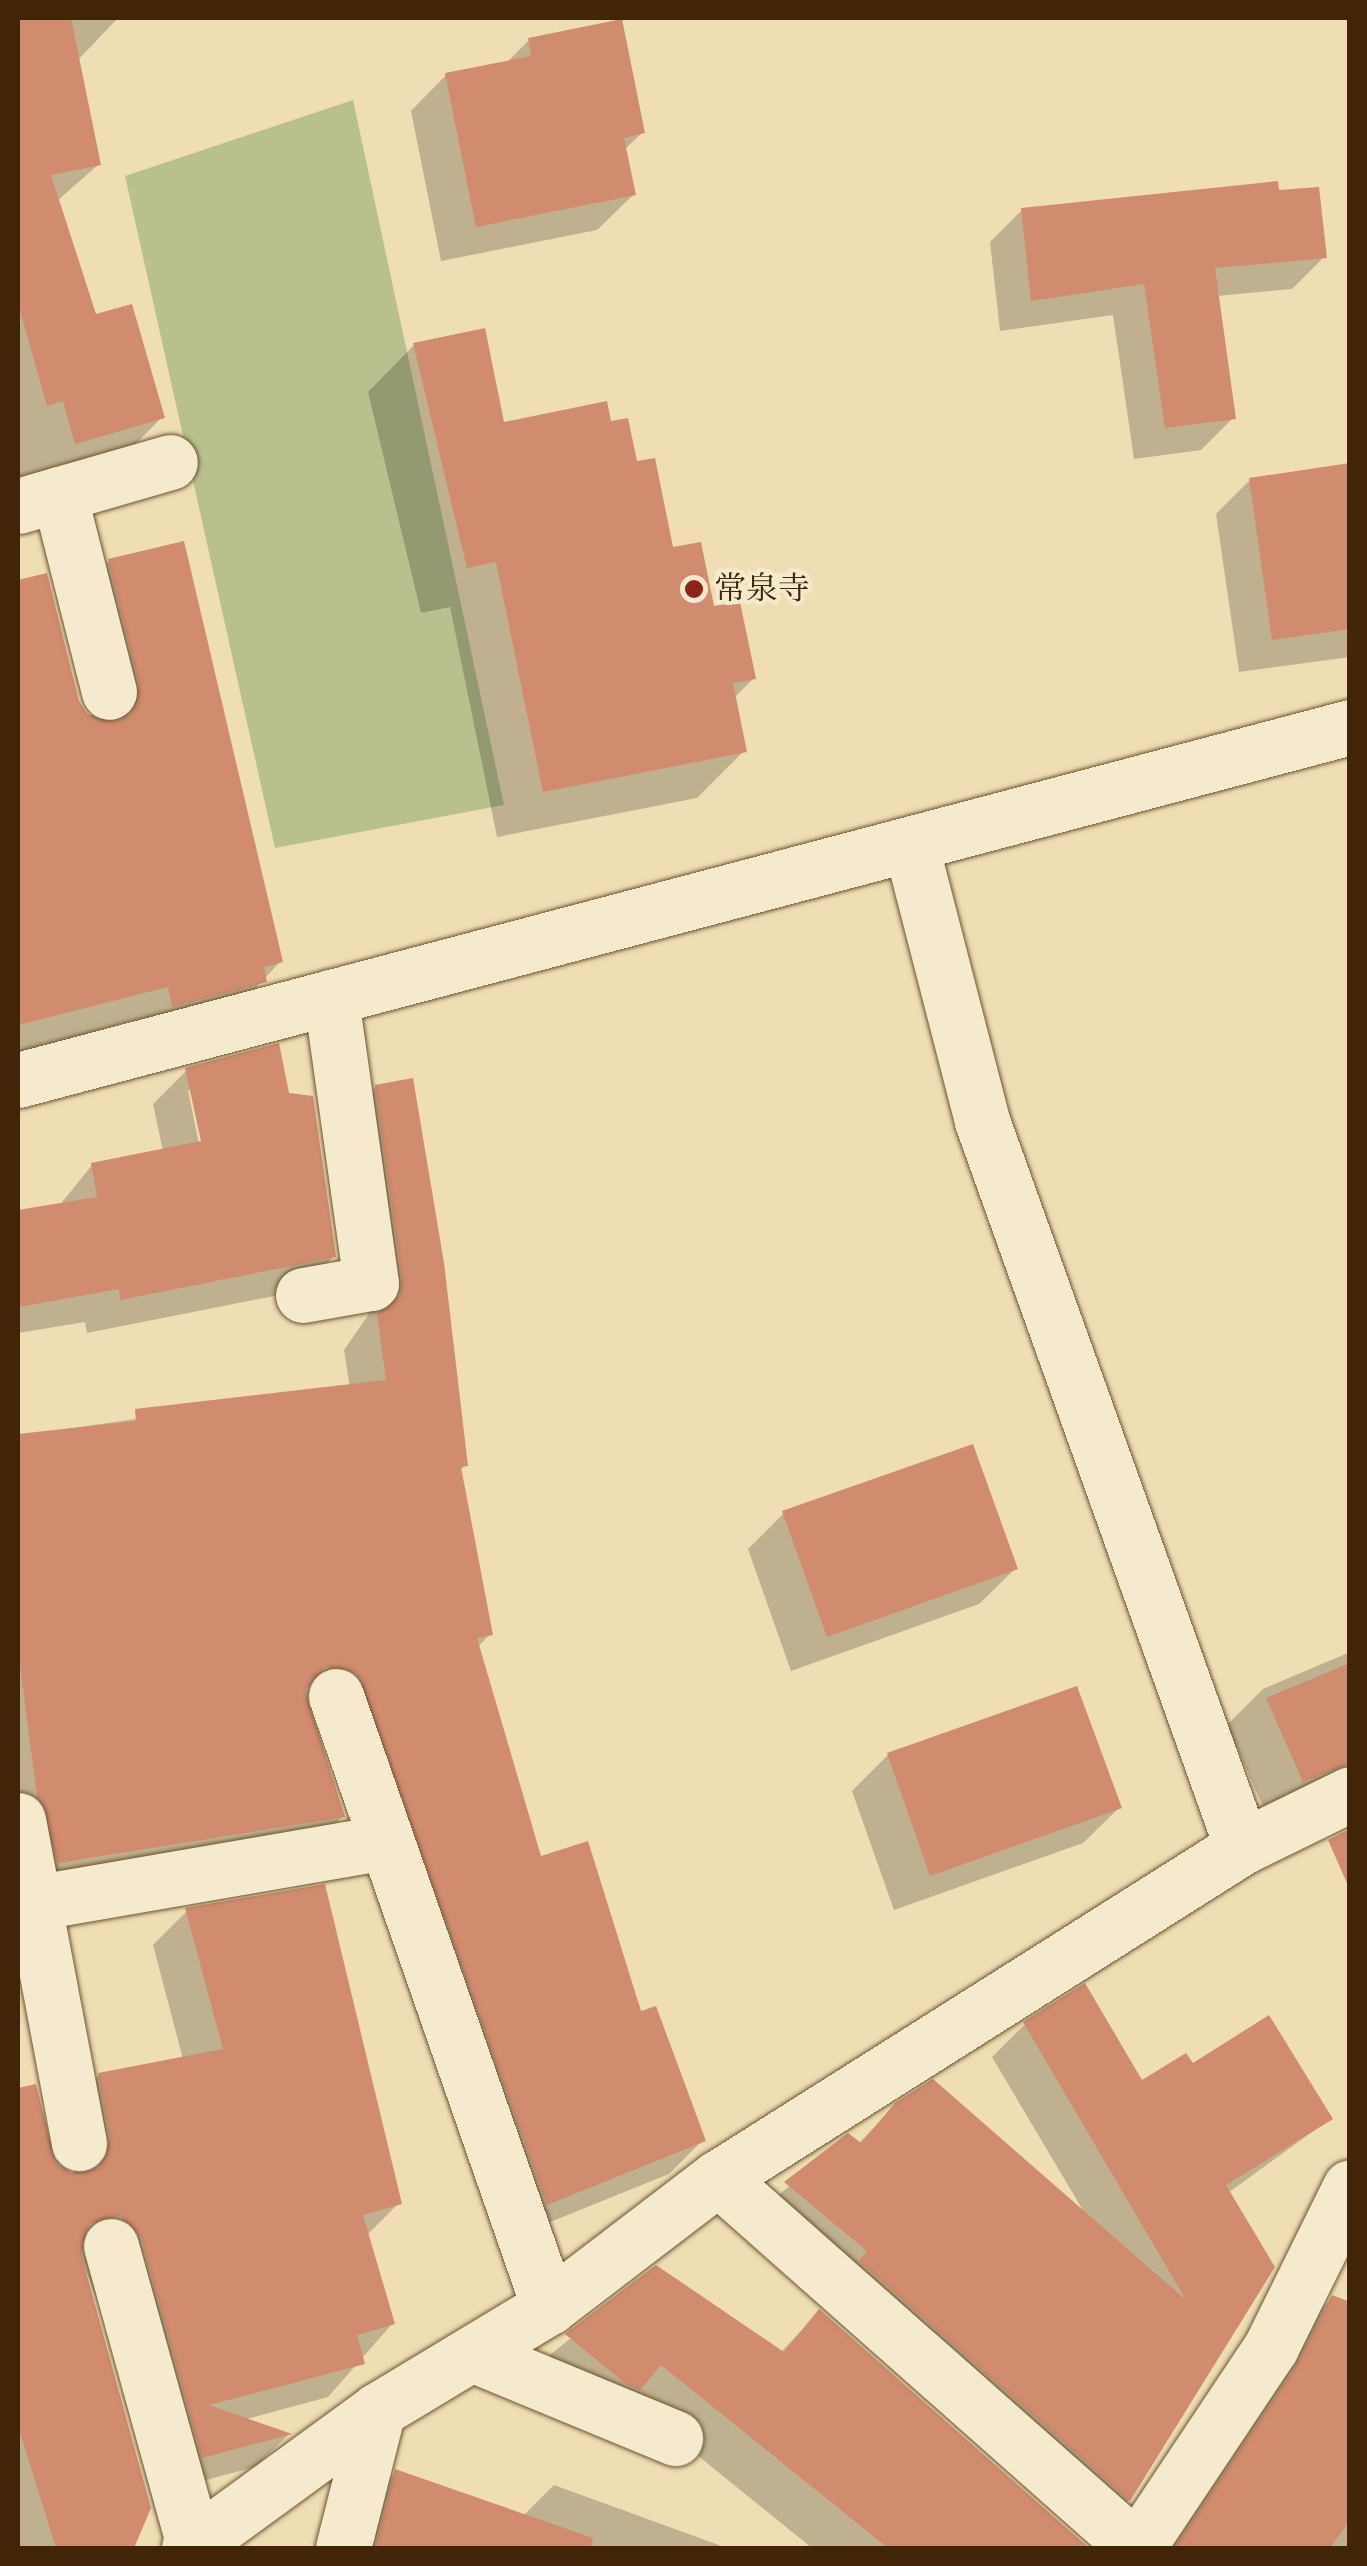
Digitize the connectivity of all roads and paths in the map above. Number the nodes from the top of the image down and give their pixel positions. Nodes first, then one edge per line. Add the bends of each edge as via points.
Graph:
1 (170, 462) dead end
2 (38, 500) edge
3 (109, 692) dead end
4 (1350, 727) edge
5 (911, 846) junction
6 (331, 998) junction
7 (18, 1080) edge
8 (303, 1295) dead end
9 (336, 1696) dead end
10 (1350, 1794) edge
11 (18, 1820) edge
12 (381, 1843) junction
13 (1242, 1847) junction
14 (33, 1903) junction
15 (78, 2143) dead end
16 (718, 2178) junction
17 (1350, 2187) edge
18 (111, 2246) dead end
19 (549, 2307) junction
20 (472, 2354) junction
21 (378, 2410) junction
22 (675, 2438) dead end
23 (192, 2547) edge
24 (344, 2548) edge
25 (1136, 2548) edge

1 - 2 street
2 - 3 street
4 - 5 street
5 - 6 street
5 - 13 street via 982,1122
6 - 7 street
6 - 8 street via 371,1283
9 - 12 street
10 - 13 street
11 - 14 street
12 - 14 street
12 - 19 street
13 - 16 street
14 - 15 street
16 - 19 street
16 - 25 street
17 - 25 street via 1272,2348
18 - 23 street
19 - 20 street
20 - 21 street
20 - 22 street
21 - 23 street
21 - 24 street

